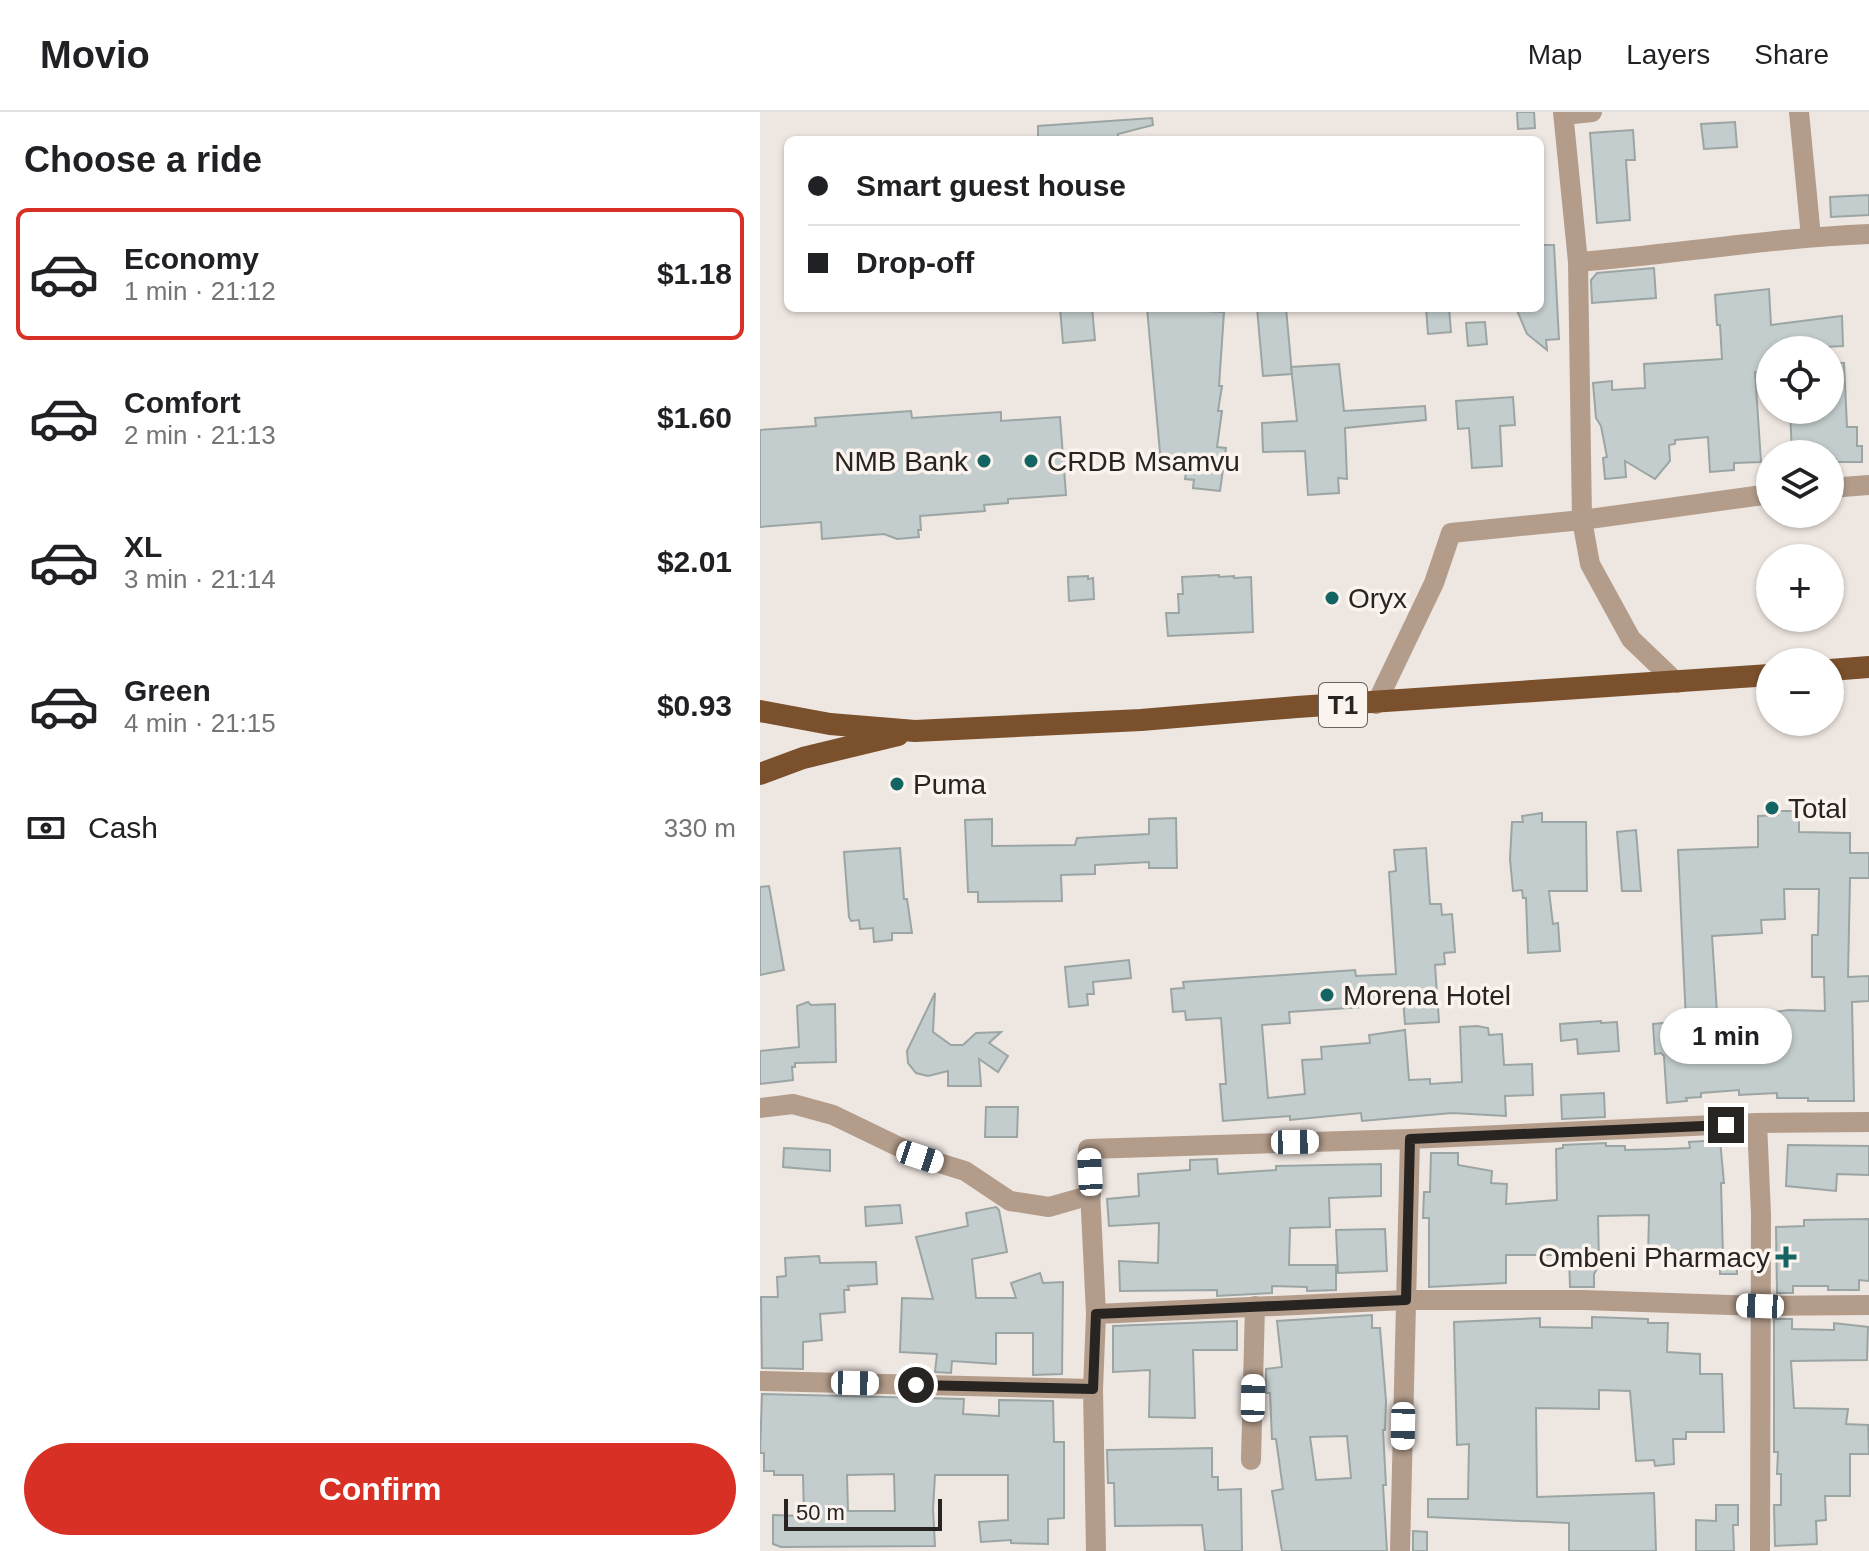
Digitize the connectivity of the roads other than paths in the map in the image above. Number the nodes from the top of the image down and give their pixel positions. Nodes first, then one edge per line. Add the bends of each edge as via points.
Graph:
1 (1592, 112) edge
2 (1799, 112) edge
3 (1564, 113) edge
4 (1869, 234) edge
5 (1811, 237) junction
6 (1578, 262) junction
7 (1869, 485) edge
8 (1844, 487) edge
9 (1756, 496) edge
10 (1582, 520) junction
11 (1869, 667) edge
12 (1844, 669) edge
13 (1756, 676) edge
14 (1677, 683) junction
15 (1376, 704) junction
16 (760, 711) edge
17 (915, 731) junction
18 (760, 774) edge
19 (760, 1108) edge
20 (1869, 1122) edge
21 (1757, 1123) junction
22 (1410, 1139) junction
23 (1091, 1195) junction
24 (1406, 1300) junction
25 (1869, 1305) edge
26 (1255, 1306) junction
27 (1760, 1306) junction
28 (1096, 1314) junction
29 (760, 1381) edge
30 (1093, 1389) junction
31 (1251, 1460) dead end
32 (1096, 1551) edge
33 (1400, 1551) edge
34 (1760, 1551) edge

1 - 3 street
2 - 5 street
3 - 6 street
4 - 5 street
5 - 6 street
6 - 10 street
7 - 8 street
9 - 10 street
10 - 14 street via 1590,564 1631,639
10 - 15 street via 1451,533 1434,583
11 - 12 highway
13 - 14 highway, T1
14 - 15 highway, T1
15 - 17 highway, T1
16 - 17 highway, T1
17 - 18 highway, T1
19 - 23 street via 793,1104 833,1115 920,1157 965,1171 1010,1201 1049,1207
20 - 21 street
21 - 22 street
21 - 27 street
22 - 23 street via 1088,1149
22 - 24 street
23 - 28 street
24 - 26 street
24 - 27 street
24 - 33 street
25 - 27 street
26 - 28 street
26 - 31 street
27 - 34 street
28 - 30 street
29 - 30 street
30 - 32 street

